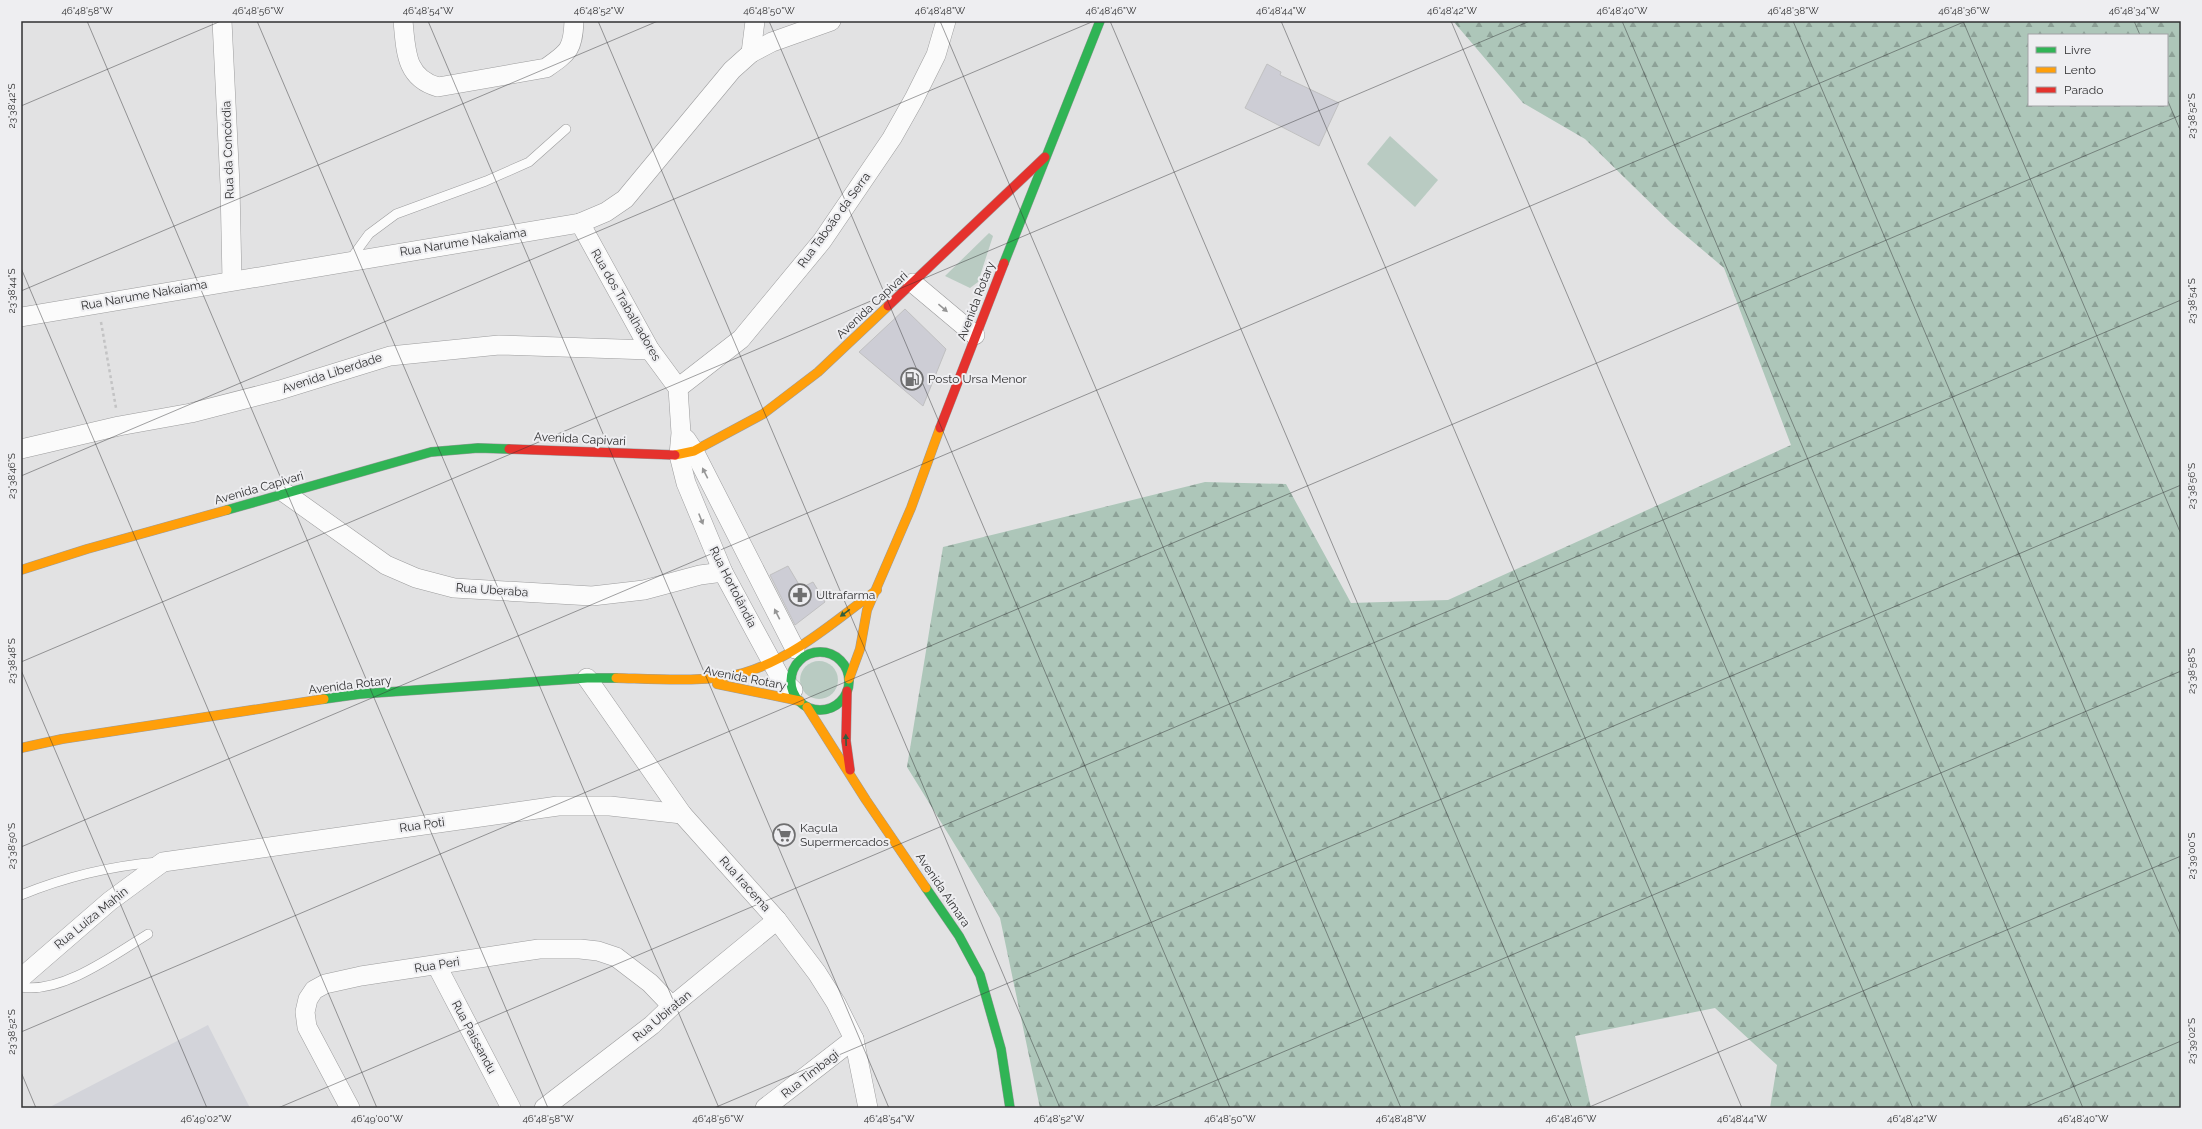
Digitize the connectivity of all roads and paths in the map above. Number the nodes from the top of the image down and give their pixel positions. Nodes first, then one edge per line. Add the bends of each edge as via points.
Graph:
1 (222, 21) edge
2 (403, 21) edge
3 (574, 21) edge
4 (756, 21) edge
5 (831, 21) edge
6 (946, 21) edge
7 (1100, 21) edge
8 (751, 53) junction
9 (566, 129) dead end
10 (1045, 157) junction
11 (580, 223) junction
12 (349, 261) junction
13 (232, 280) junction
14 (912, 283) junction
15 (98, 303) junction
16 (21, 317) edge
17 (975, 335) junction
18 (650, 350) junction
19 (678, 388) junction
20 (119, 426) junction
21 (21, 449) edge
22 (686, 453) junction
23 (285, 493) junction
24 (22, 570) edge
25 (723, 572) junction
26 (877, 590) junction
27 (795, 649) junction
28 (772, 662) junction
29 (587, 678) junction
30 (686, 679) junction
31 (849, 679) junction
32 (847, 691) junction
33 (800, 699) junction
34 (21, 748) edge
35 (852, 778) junction
36 (682, 814) junction
37 (163, 862) junction
38 (21, 895) edge
39 (777, 920) junction
40 (148, 934) dead end
41 (437, 966) junction
42 (21, 978) edge
43 (21, 987) edge
44 (672, 1006) junction
45 (854, 1039) junction
46 (350, 1108) edge
47 (511, 1108) edge
48 (544, 1108) edge
49 (765, 1108) edge
50 (868, 1108) edge
51 (1010, 1108) edge

1 - 13 street, Rua da Concórdia
2 - 3 street via 407,58 416,75 429,85 438,87 546,68 571,47
4 - 8 street
5 - 8 street, Rua Narume Nakaiama via 772,42
6 - 19 street, Rua Taboão da Serra via 936,55 914,99 892,138 822,241 741,339
7 - 10 main road, Avenida Rotary
8 - 11 street, Rua Narume Nakaiama via 732,70 625,199 606,212
9 - 12 lane via 529,162 486,181 396,214 369,234
10 - 14 main road, Avenida Capivari
10 - 17 main road, Avenida Rotary
11 - 12 street, Rua Narume Nakaiama
11 - 18 street, Rua dos Trabalhadores
12 - 13 street, Rua Narume Nakaiama
13 - 15 street, Rua Narume Nakaiama
14 -> 17 street
14 - 22 main road, Avenida Capivari via 818,372 787,397 763,414
15 - 16 street, Rua Narume Nakaiama
15 - 20 path
17 - 26 main road, Avenida Rotary via 911,508
18 - 19 street, Rua dos Trabalhadores
18 - 20 street, Avenida Liberdade via 499,345 390,356 252,398 191,413
19 - 22 street via 681,433
20 - 21 street, Avenida Liberdade
22 - 23 main road, Avenida Capivari via 478,448 431,452
22 -> 25 street, Rua Hortolândia via 686,483
27 -> 22 street
23 - 24 main road, Avenida Capivari
23 - 25 street, Rua Uberaba via 386,565 416,578 454,588 592,596 644,590 700,575
25 - 28 street, Rua Hortolândia
26 -> 27 main road, Avenida Rotary
26 - 31 main road, Avenida Rotary via 867,610 860,649
27 - 28 main road, Avenida Rotary
28 - 30 main road, Avenida Rotary via 743,673
28 - 33 street, Rua Hortolândia via 781,679
29 - 30 main road, Avenida Rotary
29 - 34 main road, Avenida Rotary via 360,694 62,739
29 - 36 street, Rua Iracema
30 - 33 main road, Avenida Rotary
31 - 32 main road
31 - 33 main road via 844,664 838,657 824,653 811,654 796,665 792,674
32 - 33 main road via 835,706 816,709
35 -> 32 main road via 847,755
33 - 35 main road, Avenida Aimara
35 - 51 main road, Avenida Aimara via 960,936 980,976 1001,1049
36 - 37 street, Rua Poti via 610,806 558,806
36 - 39 street, Rua Iracema
37 - 38 lane via 117,866 52,882
37 - 42 street, Rua Luiza Mahin via 110,901
39 - 44 street, Rua Ubiratan
39 - 45 street, Rua Iracema via 817,973
40 - 43 lane via 87,971 47,987
41 - 44 street, Rua Peri via 539,949 598,951 616,957 635,969
41 - 46 street, Rua Peri via 361,976 325,984 314,990 305,1012 307,1027
41 - 47 street, Rua Paissandu
44 - 48 street, Rua Ubiratan via 652,1025
45 - 49 street, Rua Timbagi
45 - 50 street, Rua Iracema

